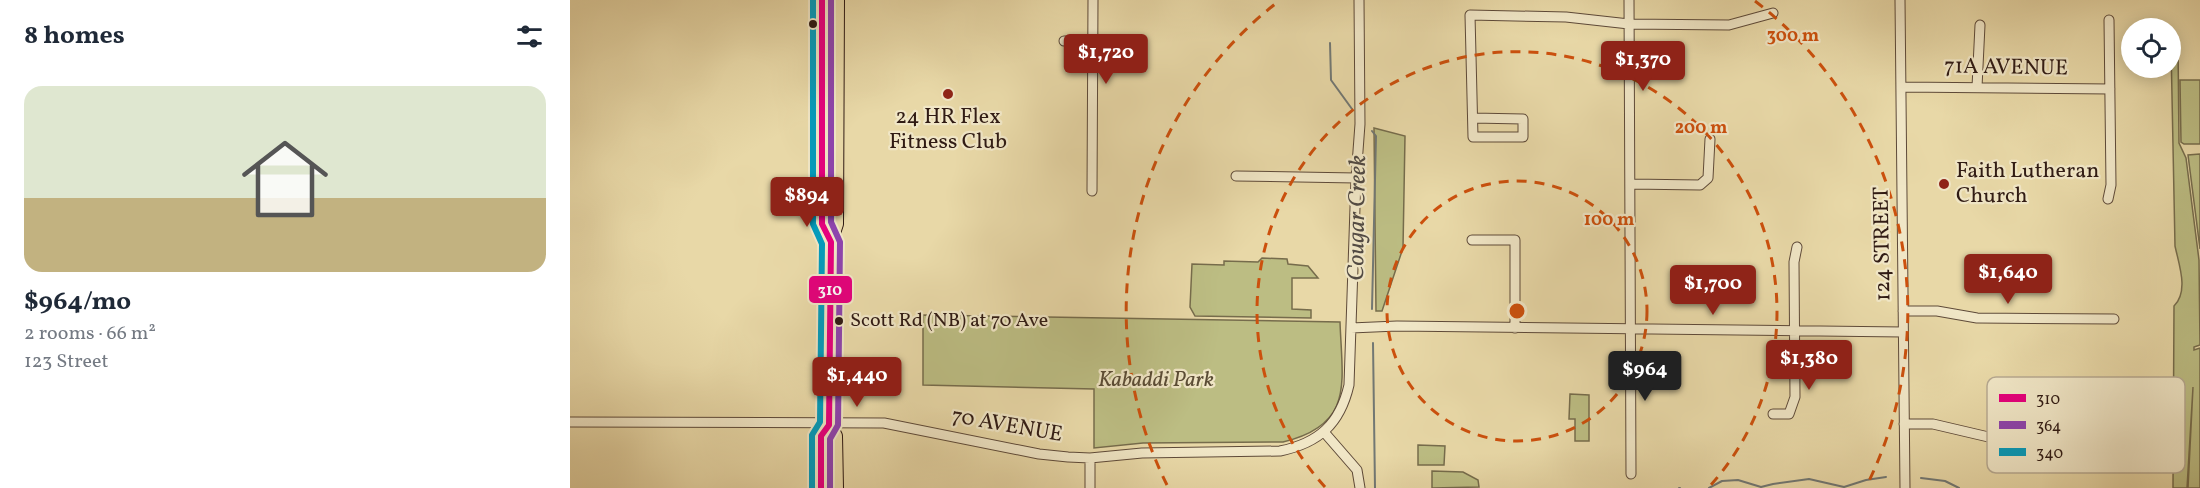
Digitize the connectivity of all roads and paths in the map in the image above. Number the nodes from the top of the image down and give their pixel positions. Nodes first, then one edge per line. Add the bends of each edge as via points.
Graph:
1 (822, 0) edge
2 (838, 0) edge
3 (1093, 0) edge
4 (1359, 0) edge
5 (1629, 0) edge
6 (1900, 0) edge
7 (1773, 13) dead end
8 (2109, 20) dead end
9 (1629, 24) junction
10 (1980, 25) dead end
11 (1093, 41) junction
12 (1064, 42) dead end
13 (1901, 87) junction
14 (1977, 87) junction
15 (2110, 88) junction
16 (1473, 118) junction
17 (1710, 139) dead end
18 (1236, 176) dead end
19 (1356, 178) junction
20 (1630, 184) junction
21 (1092, 191) dead end
22 (2108, 199) dead end
23 (1472, 240) dead end
24 (831, 242) junction
25 (1797, 247) dead end
26 (1903, 311) junction
27 (2114, 319) dead end
28 (1515, 327) junction
29 (1351, 328) junction
30 (1632, 329) junction
31 (1794, 331) junction
32 (1904, 332) junction
33 (1773, 414) dead end
34 (570, 422) edge
35 (829, 423) junction
36 (1904, 424) junction
37 (1324, 432) junction
38 (1987, 437) edge
39 (1090, 458) junction
40 (1632, 474) dead end
41 (821, 488) edge
42 (837, 488) edge
43 (1090, 488) edge
44 (1360, 488) edge
45 (1905, 488) edge

1 - 24 main road via 822,224
2 - 24 main road via 837,224
3 - 11 street
4 - 19 street
5 - 9 street
6 - 13 street, 124 STREET
7 - 9 street via 1730,25
8 - 15 street
9 - 16 street via 1566,17 1470,15
9 - 20 street
10 - 14 street
11 - 12 street
11 - 21 street
13 - 14 street, 71A AVENUE
13 - 26 street, 124 STREET
14 - 15 street, 71A AVENUE
15 - 22 street
16 - 16 street via 1473,137 1523,137 1523,119
17 - 20 street via 1708,178 1700,185
18 - 19 street
19 - 29 street
20 - 30 street
23 - 28 street via 1515,240
24 - 35 main road
25 - 31 street
26 - 27 street via 1937,311 1977,318
26 - 32 street, 124 STREET
28 - 29 street
28 - 30 street
29 - 37 street via 1346,401
30 - 31 street
30 - 40 street
31 - 32 street
31 - 33 street via 1795,397 1789,414
32 - 36 street, 124 STREET
34 - 35 street, 70 AVENUE
35 - 39 street, 70 AVENUE via 884,423 1040,454
35 - 41 main road via 821,436
35 - 42 main road via 836,436
36 - 38 street via 1933,424
36 - 45 street, 124 STREET
37 - 39 street, 70 AVENUE via 1298,447 1280,451 1142,453
37 - 44 street via 1357,470
39 - 43 street

